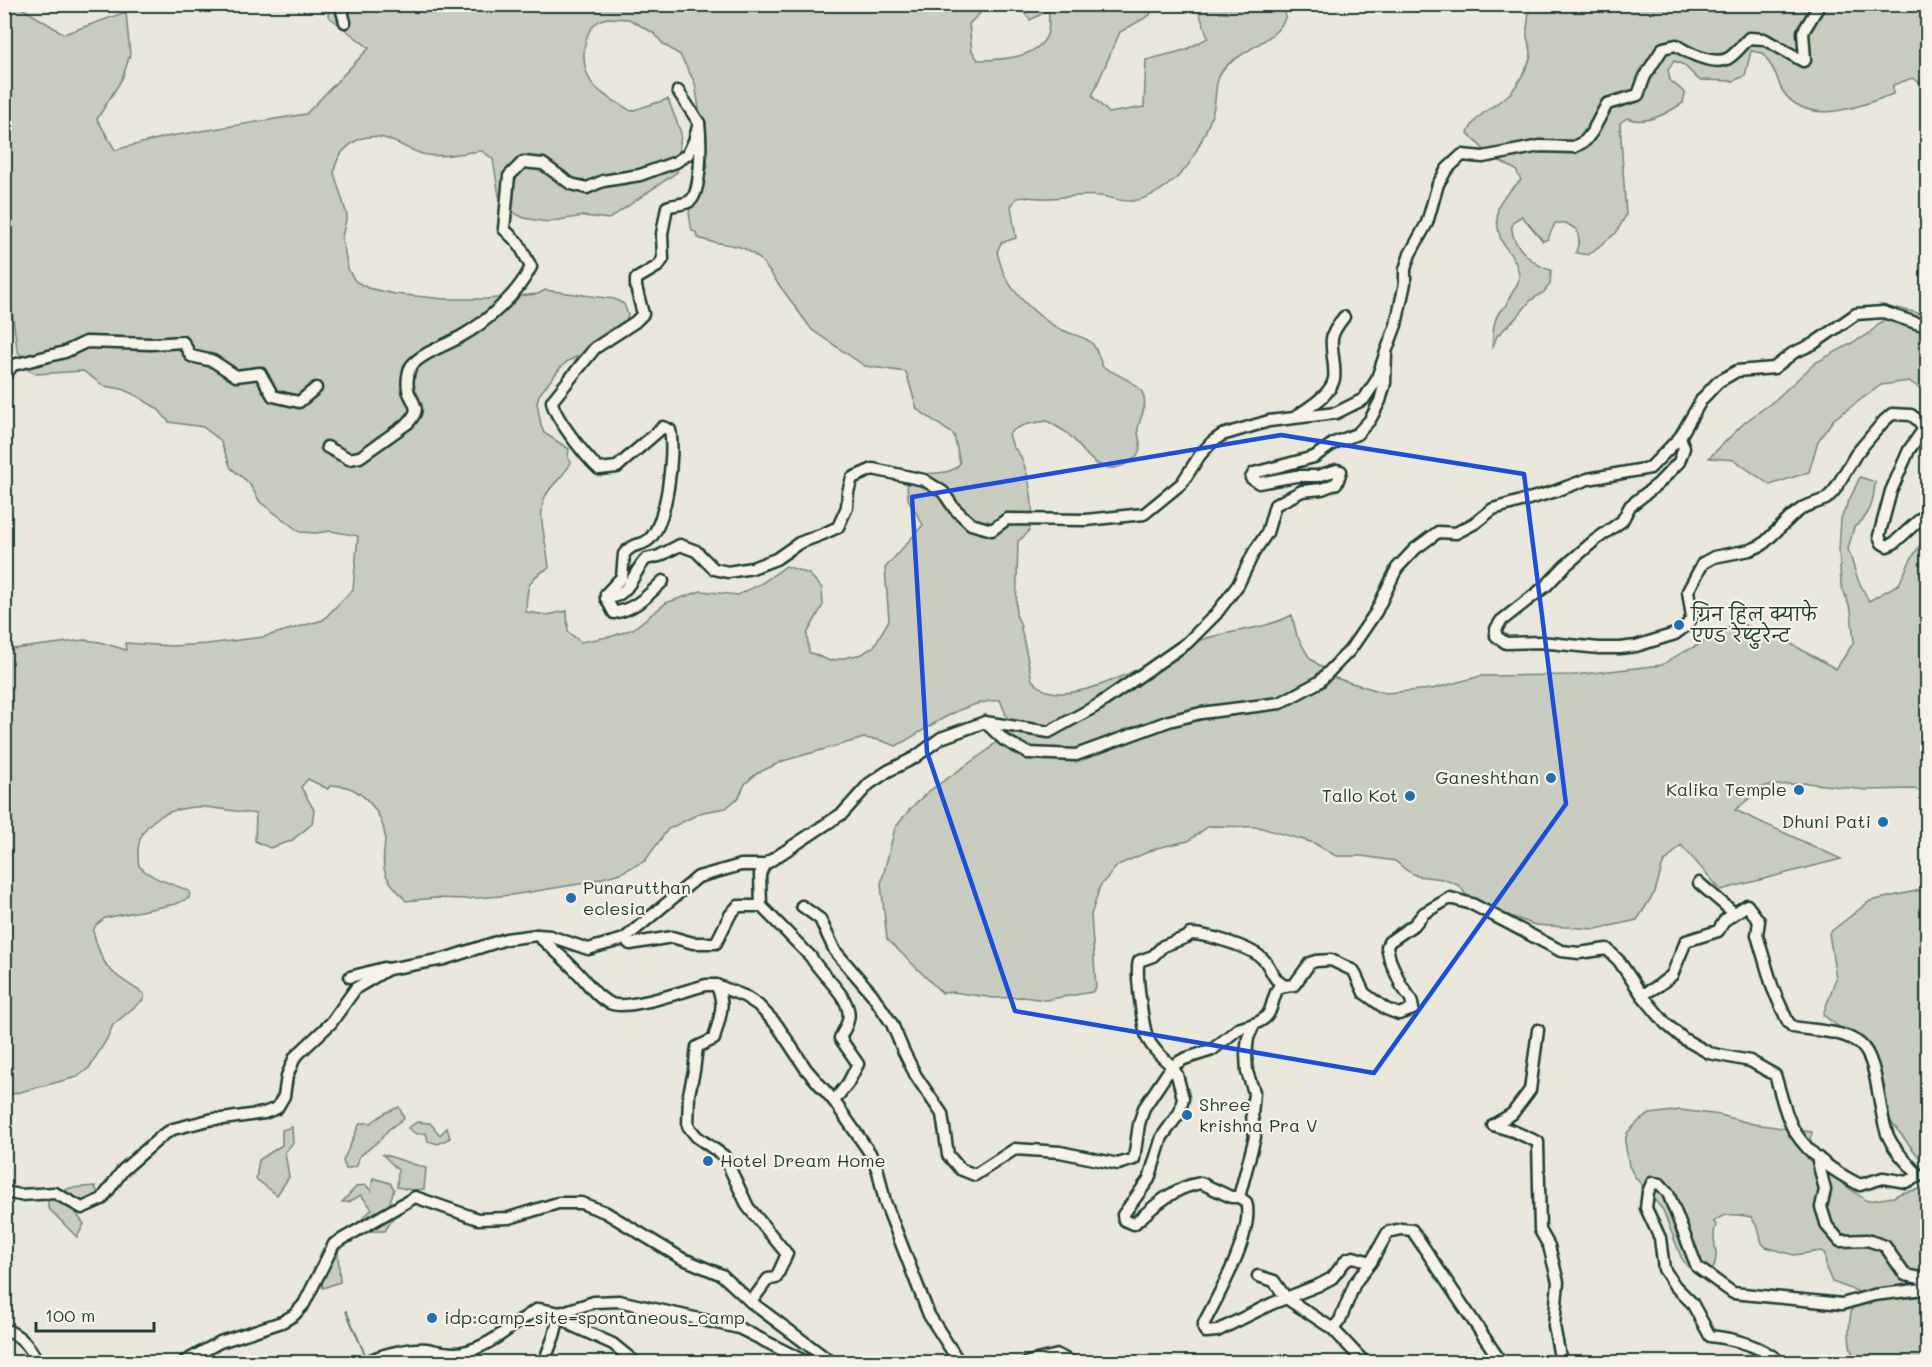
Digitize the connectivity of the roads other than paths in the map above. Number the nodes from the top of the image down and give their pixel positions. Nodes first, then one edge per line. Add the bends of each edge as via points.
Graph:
1 (348, 4) edge
2 (1820, 4) edge
3 (345, 22) dead end
4 (678, 92) dead end
5 (699, 123) junction
6 (1344, 317) dead end
7 (1928, 327) edge
8 (1386, 352) junction
9 (4, 376) edge
10 (316, 388) dead end
11 (1293, 418) junction
12 (1680, 437) junction
13 (327, 447) dead end
14 (1928, 512) edge
15 (663, 582) dead end
16 (606, 598) junction
17 (985, 722) junction
18 (764, 865) junction
19 (1699, 884) dead end
20 (761, 906) junction
21 (802, 906) dead end
22 (1734, 913) junction
23 (537, 935) junction
24 (624, 939) junction
25 (388, 969) junction
26 (350, 977) dead end
27 (716, 985) junction
28 (1285, 986) junction
29 (1642, 995) junction
30 (1254, 1024) junction
31 (1538, 1030) dead end
32 (1172, 1066) junction
33 (834, 1101) junction
34 (1817, 1157) junction
35 (4, 1192) edge
36 (1239, 1197) junction
37 (1371, 1262) junction
38 (1258, 1276) dead end
39 (1286, 1298) junction
40 (751, 1302) junction
41 (560, 1313) junction
42 (4, 1329) edge
43 (1333, 1329) junction
44 (826, 1361) edge
45 (38, 1362) edge
46 (184, 1362) edge
47 (368, 1362) edge
48 (544, 1362) edge
49 (635, 1362) edge
50 (806, 1362) edge
51 (959, 1362) edge
52 (1028, 1362) edge
53 (1071, 1362) edge
54 (1364, 1362) edge
55 (1501, 1362) edge
56 (1561, 1362) edge
57 (1780, 1362) edge

1 - 3 street via 342,11
2 - 8 street via 1803,32 1803,61 1764,39 1749,38 1727,59 1716,60 1691,55 1676,45 1663,48 1644,76 1638,95 1606,104 1592,132 1574,147 1540,146 1483,157 1462,155 1438,184 1427,223 1410,254 1396,325
4 - 5 street
5 - 13 street via 688,154 676,162 640,175 603,180 587,188 571,184 543,164 523,162 509,176 504,229 519,244 531,267 525,278 487,320 411,366 407,380 409,395 416,406 415,416 408,423 360,457 349,459
5 - 16 street via 697,192 690,201 667,207 663,259 636,279 642,314 595,348 552,401 552,408 581,452 599,469 617,467 663,427 670,430 673,448 660,520 647,541 636,543 624,554 622,577
6 - 11 street via 1333,331 1334,379 1329,389
7 - 12 street via 1883,312 1856,314 1774,368 1737,371 1718,382 1702,399
8 - 11 street via 1376,381 1364,399 1336,413
8 - 17 street via 1380,401 1357,434 1314,457 1254,473 1251,478 1259,483 1337,470 1341,476 1337,483 1302,491 1275,505 1267,533 1238,585 1187,643 1098,705 1049,732
9 - 10 street via 13,365 65,352 86,342 183,342 191,356 213,361 236,376 260,373 273,396 299,402
11 - 16 street via 1222,435 1200,455 1182,483 1144,514 1086,520 1007,519 992,530 971,524 943,492 924,480 873,469 852,478 847,507 838,526 776,558 728,572 714,569 696,551 680,545 646,559 628,587
12 - 14 street via 1684,448 1678,462 1658,484 1630,506 1622,521 1501,621 1496,636 1506,643 1599,648 1636,646 1675,634 1692,617 1688,591 1703,563 1762,545 1804,507 1826,499 1856,454 1892,414 1911,415 1923,430 1909,450 1891,491 1879,536 1881,543 1894,543
12 - 17 street via 1650,468 1588,479 1493,509 1475,524 1455,533 1438,532 1396,568 1376,612 1350,650 1319,682 1280,703 1168,721 1076,755 1028,753 1004,740
15 - 16 street via 629,610 614,613
17 - 18 street via 941,738 888,771 869,784 843,813
18 - 20 street via 760,874
18 - 24 street via 741,865 698,877
19 - 22 street
20 - 24 street via 738,906 717,943 672,938 630,944
20 - 33 street via 811,957 847,1004 849,1018 840,1038 858,1064
21 - 32 street via 820,919 835,951 892,1024 916,1076 942,1114 948,1155 960,1169 975,1175 1015,1149 1127,1163 1134,1159 1144,1108
22 - 29 street via 1718,931 1686,941 1672,975
22 - 34 street via 1748,905 1759,921 1757,935 1764,964 1788,1022 1793,1027 1846,1037 1861,1044 1871,1058 1887,1134 1895,1150 1919,1176 1906,1182 1883,1178 1860,1185 1833,1171
23 - 24 street via 588,949
23 - 25 street
23 - 27 street via 580,974 591,990 612,1004
25 - 26 street
25 - 35 street via 356,988 331,1023 295,1057 277,1108 213,1119 168,1132 123,1170 102,1199 82,1208 55,1193
27 - 33 street via 758,1005
27 - 40 street via 723,1006 714,1039 697,1047 688,1126 724,1156 748,1207 787,1254 776,1278 768,1279
28 - 29 street via 1294,985 1310,963 1331,960 1354,971 1364,993 1386,1009 1399,1014 1413,1008 1386,947 1424,913 1450,898 1472,904 1561,951 1607,949
28 - 30 street via 1278,988 1265,1020
28 - 32 street via 1258,955 1199,934 1163,946 1153,956 1139,961 1137,974 1147,1036
29 - 34 street via 1684,1040 1708,1053 1750,1061 1775,1075 1795,1132
30 - 32 street via 1238,1029 1212,1050
30 - 36 street via 1246,1054 1254,1092 1255,1137
31 - 56 street via 1530,1090 1512,1114 1492,1125 1538,1142 1540,1230 1550,1246 1558,1282 1554,1326
32 - 36 street via 1183,1098 1179,1112 1162,1137 1149,1179 1123,1215 1124,1220 1134,1224 1178,1190 1194,1184
33 - 51 street via 875,1162 885,1202 929,1315
34 - 57 street via 1825,1190 1821,1207 1827,1226 1840,1240 1867,1240 1885,1246 1905,1275 1921,1278 1926,1284 1924,1289 1874,1295 1842,1304 1732,1293 1697,1267 1668,1193 1660,1184 1652,1183 1648,1192 1646,1208 1660,1238 1664,1269 1692,1303 1710,1336 1745,1343
36 - 39 street via 1249,1211 1246,1228 1204,1329 1217,1331
37 - 39 street via 1347,1259 1332,1278
37 - 43 street via 1355,1283 1341,1320
37 - 55 street via 1388,1232 1412,1230
38 - 39 street via 1274,1281
39 - 43 street
40 - 44 street
40 - 46 street via 722,1275 687,1261 605,1212 581,1203 558,1203 510,1218 478,1219 415,1197 334,1244 304,1304 294,1315 220,1342
41 - 47 street via 538,1309 490,1344 461,1353 423,1349 377,1356
41 - 48 street
41 - 49 street via 573,1326 614,1344
41 - 50 street via 594,1302 619,1301 739,1328
42 - 45 street via 20,1336
43 - 54 street
52 - 53 street via 1058,1355

